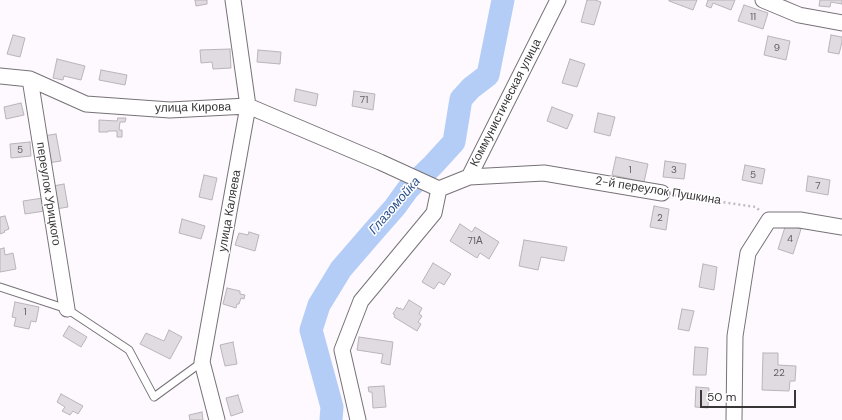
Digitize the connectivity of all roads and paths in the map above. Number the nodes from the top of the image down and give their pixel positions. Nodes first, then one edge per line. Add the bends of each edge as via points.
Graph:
1 (233, 0) edge
2 (558, 0) edge
3 (763, 0) edge
4 (842, 23) edge
5 (0, 76) edge
6 (30, 79) junction
7 (248, 106) junction
8 (469, 177) junction
9 (439, 189) junction
10 (662, 193) joint
11 (770, 220) junction
12 (842, 227) edge
13 (0, 287) edge
14 (66, 309) junction
15 (202, 362) junction
16 (217, 420) edge
17 (358, 420) edge
18 (734, 420) edge

1 - 7 street, улица Каляева
2 - 8 street, Коммунистическая улица
3 - 4 street via 799,15
5 - 6 street, улица Кирова
6 - 7 street, улица Кирова via 86,104 170,110
6 - 14 street, переулок Урицкого
7 - 9 street, улица Кирова
7 - 15 street, улица Каляева
8 - 9 street, Коммунистическая улица
8 - 10 street, 2-й переулок Пушкина via 544,173
9 - 17 street via 434,213 361,301 342,350
10 - 11 path, 2-й переулок Пушкина via 756,207
11 - 12 street via 800,220
11 - 18 street via 748,253 735,336
13 - 14 lane
14 - 15 lane via 129,350 154,397
15 - 16 street, улица Каляева

